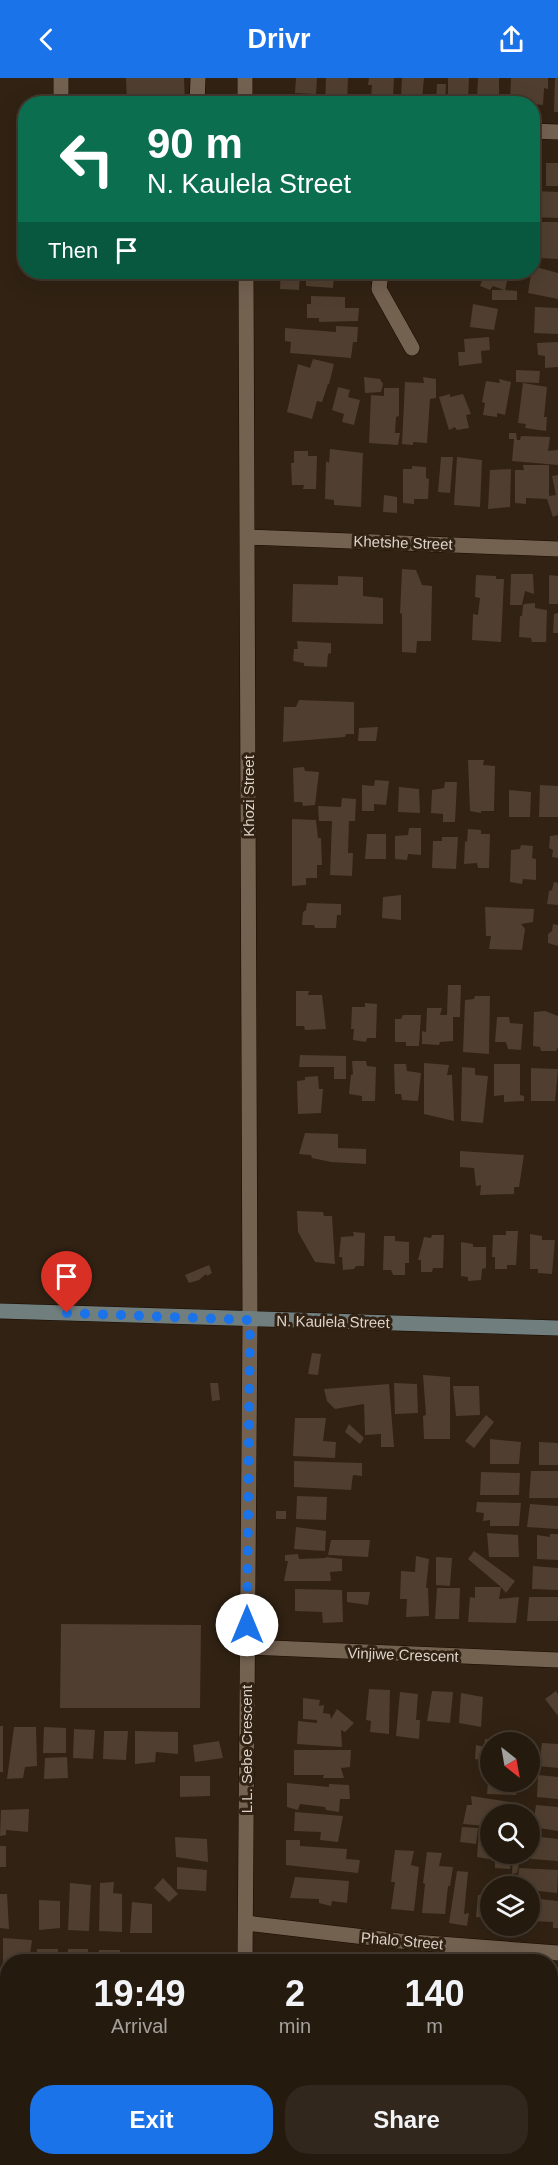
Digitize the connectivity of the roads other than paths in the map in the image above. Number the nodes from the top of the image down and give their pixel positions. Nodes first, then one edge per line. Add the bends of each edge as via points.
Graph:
1 (61, 78) edge
2 (198, 78) edge
3 (245, 78) edge
4 (61, 96) edge
5 (198, 96) edge
6 (245, 96) edge
7 (540, 131) edge
8 (558, 132) edge
9 (246, 279) edge
10 (381, 279) edge
11 (412, 348) dead end
12 (248, 537) junction
13 (558, 549) edge
14 (0, 1311) edge
15 (250, 1320) junction
16 (558, 1328) edge
17 (247, 1647) junction
18 (558, 1660) edge
19 (246, 1923) junction
20 (558, 1953) edge
21 (245, 1954) edge

1 - 4 street
2 - 5 street
3 - 6 street
7 - 8 street
9 - 12 street, Khozi Street
10 - 11 street via 380,289
12 - 13 street, Khetshe Street
12 - 15 street, Khozi Street
14 - 15 street, N. Kaulela Street
15 - 16 street, N. Kaulela Street
15 - 17 street, L.L. Sebe Crescent
17 - 18 street, Vinjiwe Crescent
17 - 19 street, L.L. Sebe Crescent
19 - 20 street, Phalo Street via 389,1940
19 - 21 street, L.L. Sebe Crescent

